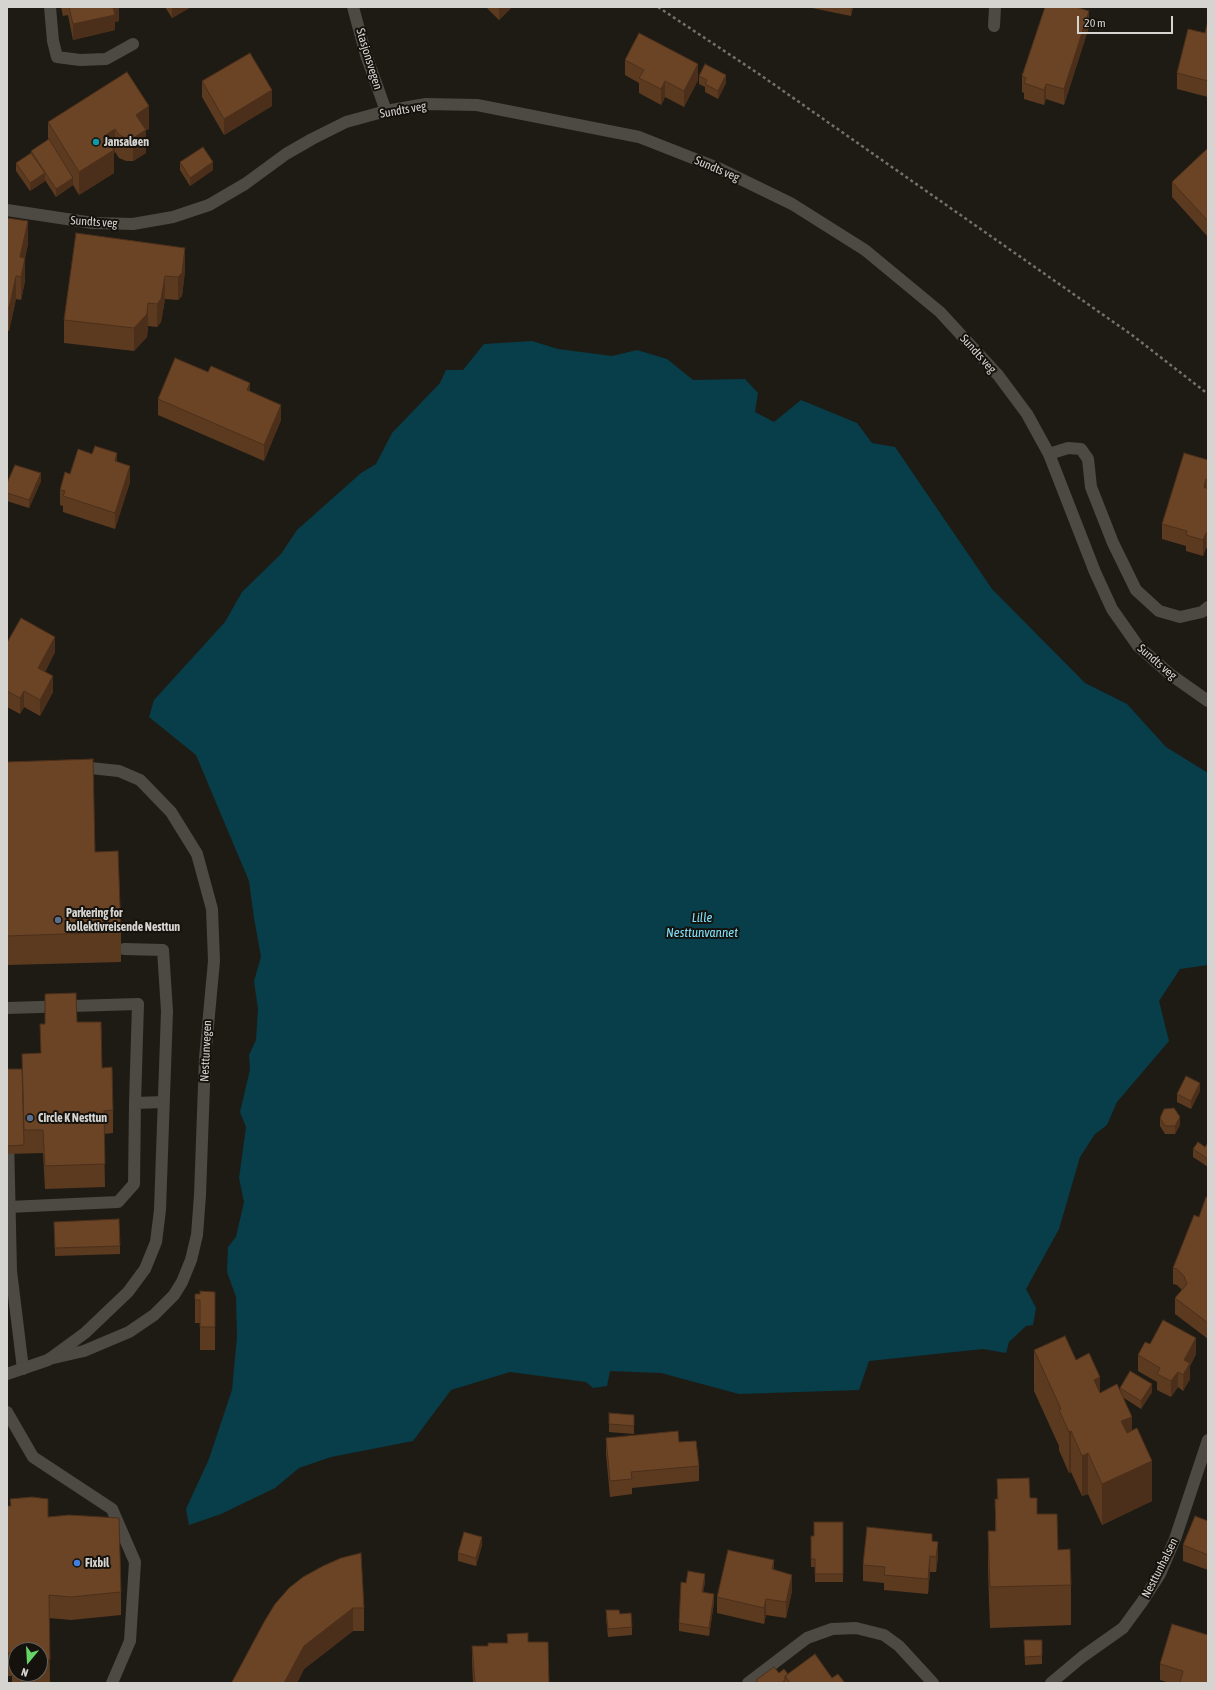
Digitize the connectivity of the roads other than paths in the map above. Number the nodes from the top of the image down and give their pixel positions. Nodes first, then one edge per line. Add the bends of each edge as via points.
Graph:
1 (50, 7) edge
2 (353, 7) edge
3 (995, 7) edge
4 (994, 26) dead end
5 (133, 44) dead end
6 (386, 111) junction
7 (7, 210) edge
8 (1049, 454) junction
9 (1208, 607) edge
10 (1208, 701) edge
11 (67, 772) edge
12 (124, 948) dead end
13 (7, 1008) edge
14 (163, 1102) junction
15 (135, 1103) junction
16 (7, 1127) edge
17 (8, 1206) edge
18 (48, 1360) junction
19 (23, 1369) junction
20 (7, 1374) edge
21 (7, 1412) edge
22 (1208, 1440) edge
23 (112, 1683) edge
24 (748, 1683) edge
25 (933, 1683) edge
26 (1051, 1683) edge

1 - 5 street via 57,57 80,60 106,59
2 - 6 street, Stasjonsvegen via 366,55
3 - 4 street
6 - 7 street, Sundts veg via 346,122 312,138 245,184 209,205 173,217 133,224 92,223
6 - 8 street, Sundts veg via 426,104 477,105 638,137 718,168 792,204 865,250 940,312 998,375 1027,414
8 - 9 street via 1068,448 1081,450 1088,459 1091,486 1113,543 1136,590 1159,611 1180,617 1202,612
8 - 10 street, Sundts veg via 1112,609 1138,646 1171,675
11 - 18 street, Nesttunvegen via 90,768 119,771 140,780 172,812 197,854 212,909 214,961 205,1058 197,1235 182,1282 174,1295 154,1315 129,1332 84,1351
12 - 14 street via 163,950 167,1011
13 - 15 street via 138,1004
14 - 15 street
14 - 18 street via 160,1210 156,1242 145,1269 128,1292 85,1333
15 - 17 street via 134,1184 118,1202
16 - 17 street
17 - 19 street via 11,1271
18 - 19 street
19 - 20 street
21 - 23 street via 33,1457 112,1509 135,1562 130,1641
22 - 26 street, Nesttunhalsen via 1175,1539 1160,1574 1142,1602 1123,1628
24 - 25 street via 807,1638 832,1629 856,1628 884,1635 899,1646

